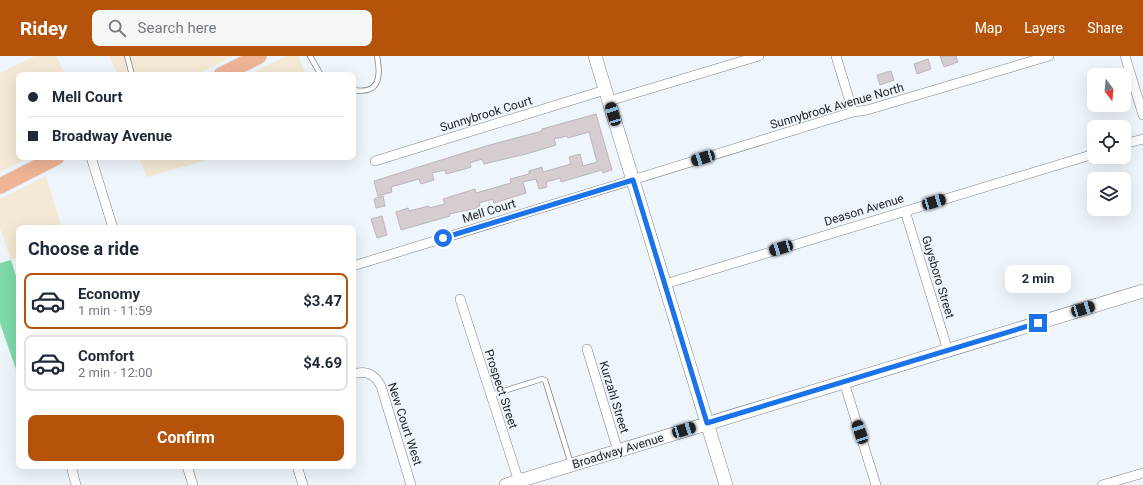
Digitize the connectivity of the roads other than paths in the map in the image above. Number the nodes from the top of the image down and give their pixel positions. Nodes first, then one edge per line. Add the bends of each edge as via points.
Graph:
1 (127, 56) edge
2 (259, 56) edge
3 (310, 56) edge
4 (377, 56) edge
5 (595, 56) edge
6 (758, 56) edge
7 (836, 56) edge
8 (1049, 56) edge
9 (1125, 56) edge
10 (131, 72) edge
11 (227, 72) edge
12 (319, 72) edge
13 (356, 91) edge
14 (607, 96) junction
15 (853, 112) junction
16 (1143, 115) edge
17 (1143, 138) edge
18 (1131, 142) edge
19 (1087, 156) edge
20 (51, 160) edge
21 (92, 160) edge
22 (375, 161) dead end
23 (633, 180) junction
24 (0, 186) edge
25 (905, 211) junction
26 (112, 225) edge
27 (356, 265) edge
28 (665, 284) junction
29 (1143, 291) edge
30 (460, 299) dead end
31 (587, 349) dead end
32 (948, 350) junction
33 (356, 373) edge
34 (844, 382) junction
35 (491, 395) junction
36 (707, 423) junction
37 (618, 451) junction
38 (571, 465) junction
39 (71, 469) edge
40 (189, 469) edge
41 (298, 469) edge
42 (1143, 473) edge
43 (515, 484) edge
44 (76, 485) edge
45 (193, 485) edge
46 (303, 485) edge
47 (411, 485) edge
48 (726, 485) edge
49 (876, 485) edge
50 (1102, 485) edge

1 - 10 lane
2 - 11 main road
3 - 12 lane
4 - 13 lane via 380,73 378,81 372,88
5 - 14 street
6 - 14 street, Sunnybrook Court
7 - 15 street
8 - 15 street, Sunnybrook Avenue North
9 - 16 street
14 - 22 street, Sunnybrook Court
14 - 23 street
15 - 23 street, Sunnybrook Avenue North
17 - 18 street
19 - 25 street, Deason Avenue
20 - 24 main road
21 - 26 street
23 - 27 street, Mell Court
23 - 28 street
25 - 28 street, Deason Avenue
25 - 32 street, Guysboro Street
28 - 36 street
29 - 32 street, Broadway Avenue
30 - 35 street, Prospect Street
31 - 37 street, Kurzahl Street
32 - 34 street, Broadway Avenue
33 - 47 street, New Court West via 371,374 381,386
34 - 36 street, Broadway Avenue
34 - 49 street
35 - 38 lane via 542,378 545,380
35 - 43 street, Prospect Street
36 - 37 street, Broadway Avenue
36 - 48 street
37 - 38 street, Broadway Avenue
38 - 43 street, Broadway Avenue
39 - 44 street
40 - 45 street
41 - 46 street
42 - 50 street

